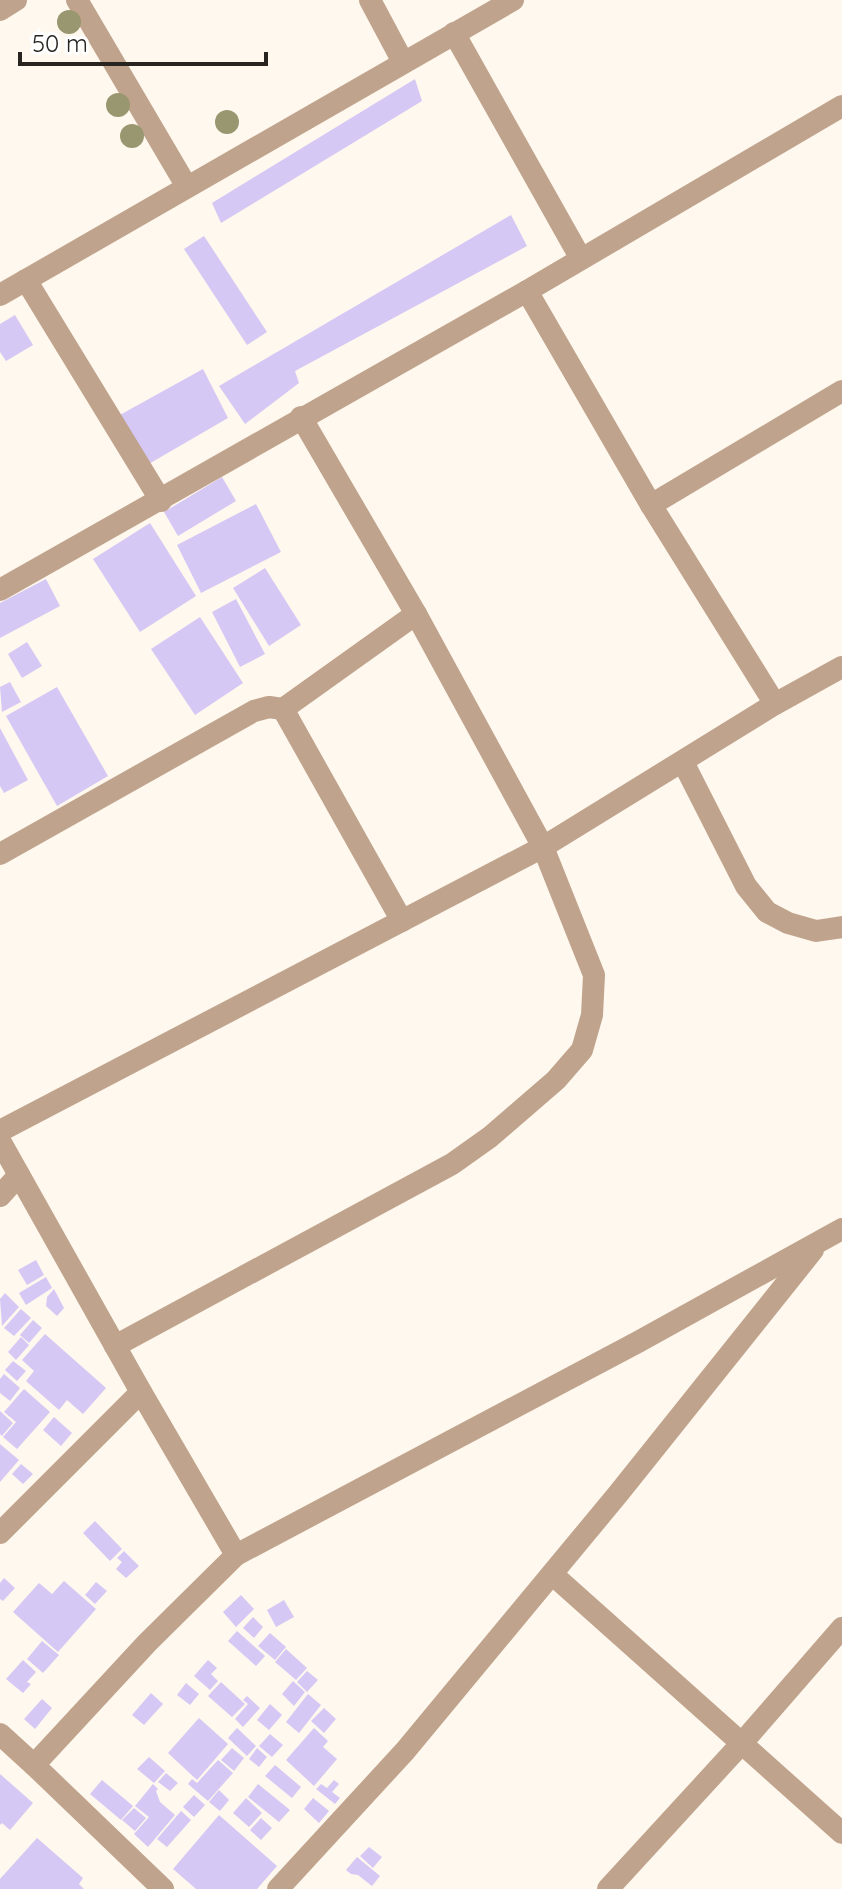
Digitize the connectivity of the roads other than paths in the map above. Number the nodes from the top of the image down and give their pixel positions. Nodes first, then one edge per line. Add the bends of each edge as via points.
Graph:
1 (16, 0) edge
2 (77, 0) edge
3 (370, 0) edge
4 (513, 0) edge
5 (0, 10) edge
6 (454, 33) junction
7 (403, 62) junction
8 (842, 106) edge
9 (187, 187) junction
10 (581, 259) junction
11 (26, 280) junction
12 (527, 291) junction
13 (0, 295) edge
14 (842, 391) edge
15 (301, 417) junction
16 (161, 501) junction
17 (651, 505) junction
18 (0, 590) edge
19 (416, 614) junction
20 (842, 667) edge
21 (775, 704) junction
22 (283, 709) junction
23 (683, 762) junction
24 (543, 847) junction
25 (0, 854) edge
26 (402, 921) junction
27 (842, 927) edge
28 (0, 1131) edge
29 (0, 1141) edge
30 (19, 1175) junction
31 (0, 1196) edge
32 (842, 1229) edge
33 (819, 1243) junction
34 (115, 1346) junction
35 (141, 1392) junction
36 (0, 1533) edge
37 (236, 1555) junction
38 (552, 1574) junction
39 (842, 1628) edge
40 (0, 1734) edge
41 (742, 1743) junction
42 (34, 1765) junction
43 (842, 1833) edge
44 (163, 1889) edge
45 (278, 1889) edge
46 (608, 1889) edge

1 - 5 street
2 - 9 street
3 - 7 street
4 - 6 street
6 - 7 street
6 - 10 street
7 - 9 street
8 - 10 street
9 - 11 street
10 - 12 street
11 - 13 street
11 - 16 street
12 - 15 street
12 - 17 street
14 - 17 street
15 - 16 street
15 - 19 street
16 - 18 street
17 - 21 street
19 - 22 street
19 - 24 street
20 - 21 street
21 - 23 street
22 - 25 street via 254,711
22 - 26 street
23 - 24 street
23 - 27 street via 746,886 767,912 816,931
24 - 26 street
24 - 34 street via 594,975 592,1015 582,1050 556,1080 452,1164
26 - 28 street
29 - 30 street
30 - 31 street
30 - 34 street
32 - 33 street
33 - 37 street
33 - 38 street
34 - 35 street
35 - 36 street
35 - 37 street
37 - 42 street
38 - 41 street
38 - 45 street via 405,1751
39 - 41 street
40 - 42 street
41 - 43 street
41 - 46 street
42 - 44 street

